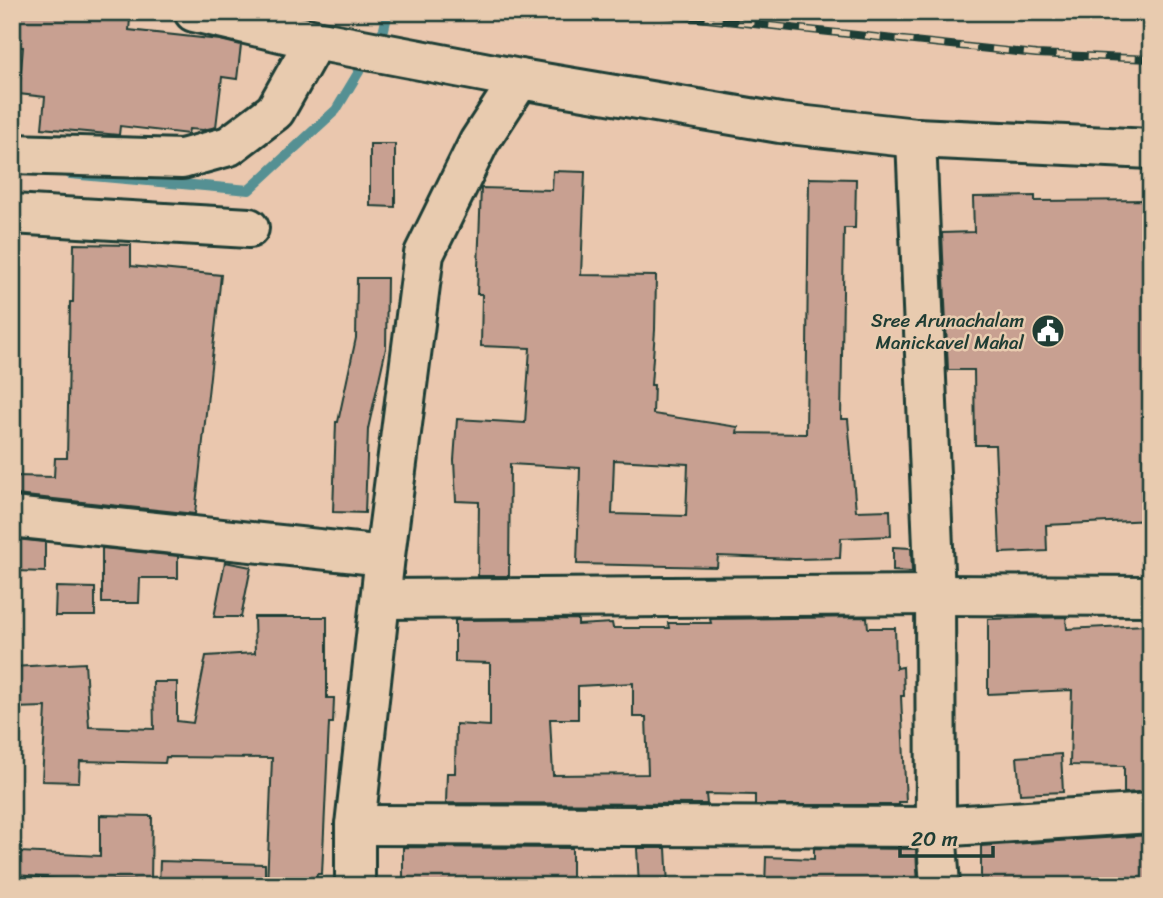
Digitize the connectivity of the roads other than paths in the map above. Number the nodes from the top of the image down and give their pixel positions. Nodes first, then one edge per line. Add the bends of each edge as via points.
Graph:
1 (194, 12) edge
2 (315, 40) junction
3 (520, 79) junction
4 (916, 138) junction
5 (1151, 149) edge
6 (12, 154) edge
7 (12, 214) edge
8 (249, 228) dead end
9 (12, 517) edge
10 (385, 556) junction
11 (935, 595) junction
12 (1151, 596) edge
13 (382, 599) junction
14 (1151, 813) edge
15 (355, 825) junction
16 (936, 827) junction
17 (355, 886) edge
18 (940, 886) edge

1 - 2 street
2 - 3 street
2 - 6 street via 275,111 229,146 182,159
3 - 4 street via 780,123
3 - 10 street via 479,142 424,254
4 - 5 street
4 - 11 street
7 - 8 street
9 - 10 street
10 - 13 street
11 - 12 street
11 - 13 street
11 - 16 street
13 - 15 street
14 - 16 street
15 - 16 street
15 - 17 street
16 - 18 street

